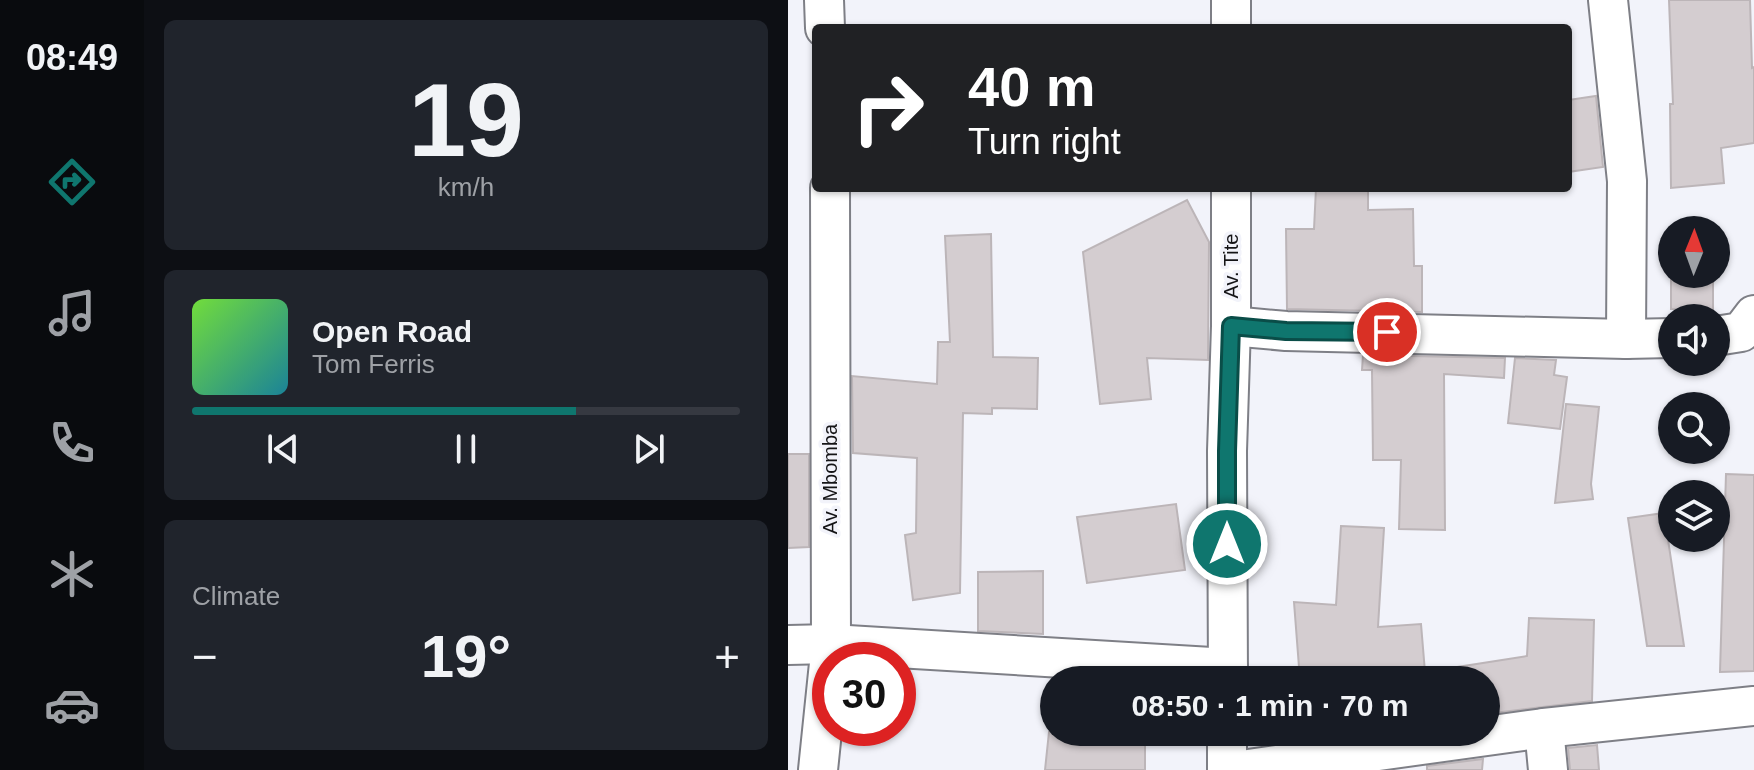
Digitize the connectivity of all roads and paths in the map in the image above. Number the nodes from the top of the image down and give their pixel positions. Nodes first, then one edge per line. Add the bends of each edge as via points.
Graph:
1 (824, 0) edge
2 (1231, 0) edge
3 (1608, 0) edge
4 (825, 24) edge
5 (1231, 24) edge
6 (830, 192) edge
7 (1231, 192) edge
8 (1754, 315) edge
9 (1231, 326) junction
10 (1730, 334) edge
11 (1658, 338) edge
12 (1626, 339) junction
13 (831, 642) edge
14 (812, 644) edge
15 (788, 645) edge
16 (916, 650) edge
17 (1122, 666) edge
18 (1228, 666) edge
19 (1754, 706) edge
20 (1544, 728) junction
21 (820, 746) edge
22 (1227, 746) edge
23 (818, 770) edge
24 (1227, 770) edge
25 (1241, 770) edge
26 (1548, 770) edge

1 - 4 street
2 - 5 street
3 - 12 street via 1627,181
6 - 13 street, Av. Mbomba
7 - 9 street, Av. Tite
8 - 10 street via 1741,332
9 - 12 street
9 - 18 street, Av. Tite
11 - 12 street
14 - 15 street
16 - 17 street
19 - 20 street
20 - 25 street
20 - 26 street
21 - 23 street, Av. Mbomba
22 - 24 street

